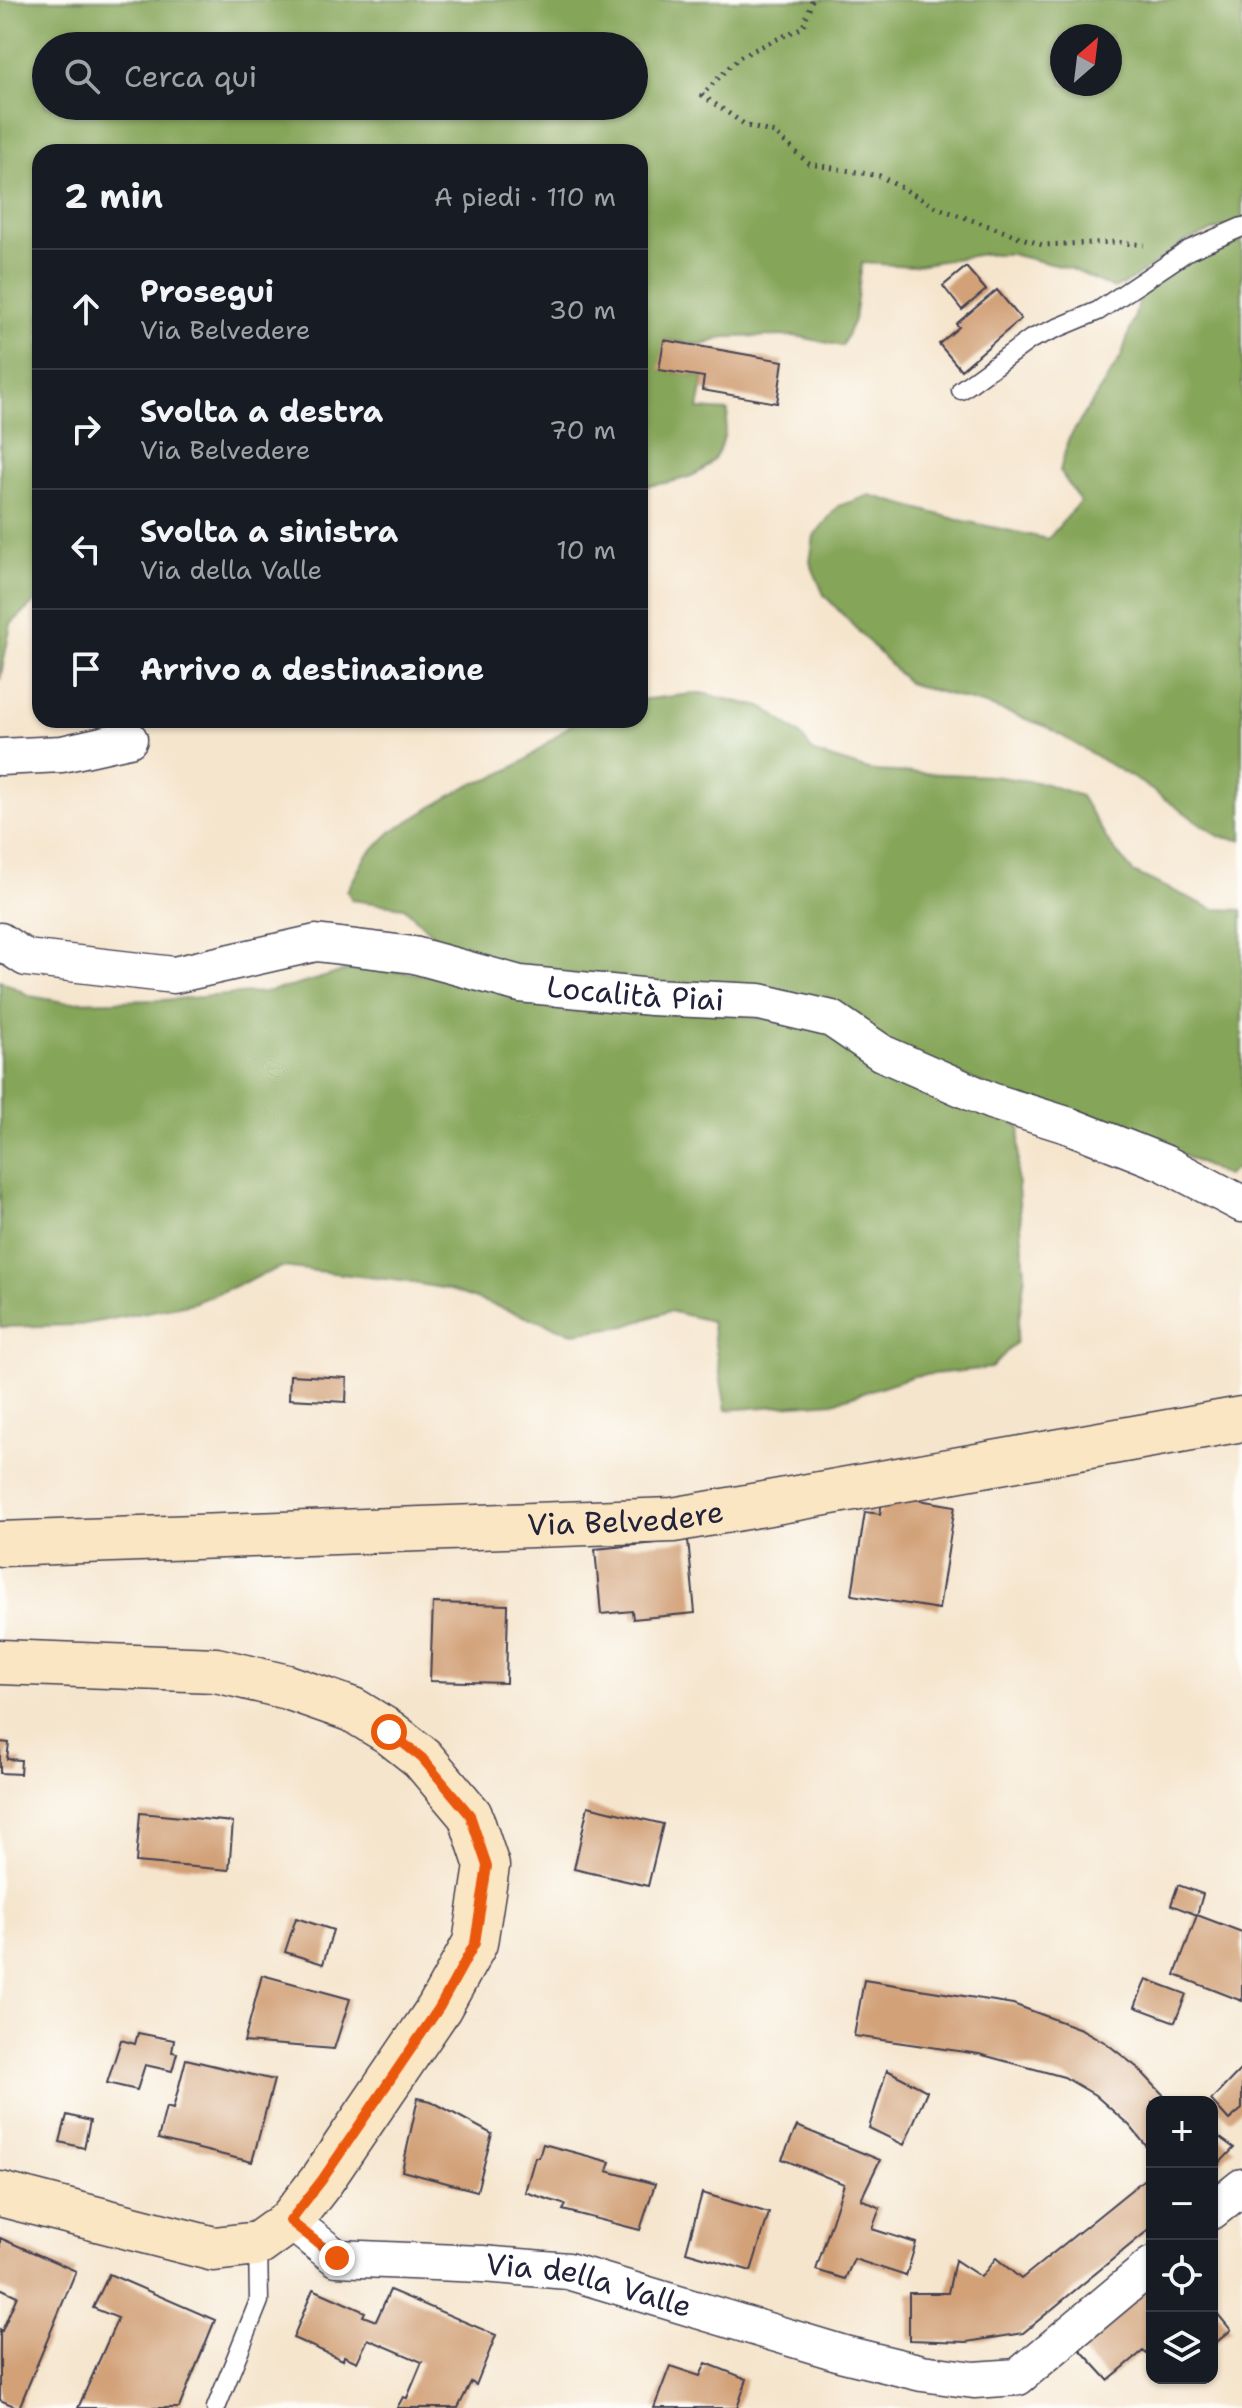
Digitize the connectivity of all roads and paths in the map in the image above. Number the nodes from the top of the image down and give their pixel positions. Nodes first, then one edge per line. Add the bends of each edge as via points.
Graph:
1 (812, 0) edge
2 (1242, 227) edge
3 (1189, 250) junction
4 (961, 390) dead end
5 (129, 739) dead end
6 (0, 757) edge
7 (0, 941) edge
8 (1242, 1204) edge
9 (1242, 1419) edge
10 (0, 1544) edge
11 (0, 1662) edge
12 (1242, 2187) edge
13 (0, 2194) edge
14 (1218, 2206) edge
15 (1218, 2212) edge
16 (1242, 2222) edge
17 (274, 2232) junction
18 (1146, 2271) edge
19 (1021, 2393) edge
20 (216, 2408) edge

1 - 3 path via 803,27 739,57 702,95 747,126 775,133 809,164 880,176 938,208 1042,245 1116,242
2 - 3 lane
3 - 4 lane via 1098,311 1031,339
5 - 6 street via 62,754
7 - 8 street, Località Piai via 26,958 174,975 316,943 414,955 520,984 760,1002 832,1019 882,1053 991,1101 1164,1163
9 - 10 street, Via Belvedere via 673,1520
11 - 17 street via 216,1670 287,1687 353,1710 389,1732 422,1758 470,1815 487,1866 475,1943 439,2008 322,2180
12 - 14 street
13 - 17 street via 214,2249
15 - 16 street
17 - 19 street, Via della Valle via 337,2258 568,2271 844,2354
17 - 20 lane via 259,2301
18 - 19 street, Via della Valle

